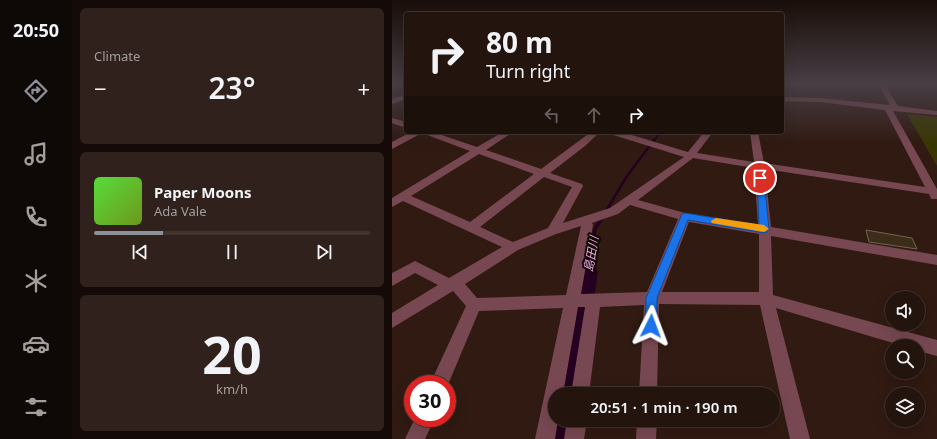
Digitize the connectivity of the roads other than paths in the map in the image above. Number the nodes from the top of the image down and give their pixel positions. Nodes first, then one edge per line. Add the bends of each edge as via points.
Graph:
1 (851, 103) edge
2 (890, 103) edge
3 (892, 108) junction
4 (937, 113) edge
5 (392, 120) edge
6 (404, 124) edge
7 (414, 134) edge
8 (431, 134) edge
9 (506, 134) edge
10 (594, 134) edge
11 (620, 134) edge
12 (707, 134) edge
13 (754, 134) edge
14 (392, 146) edge
15 (478, 150) junction
16 (689, 155) junction
17 (759, 165) junction
18 (542, 173) junction
19 (936, 194) edge
20 (403, 197) junction
21 (629, 201) junction
22 (392, 203) edge
23 (685, 217) junction
24 (583, 221) junction
25 (471, 228) junction
26 (764, 229) junction
27 (552, 231) junction
28 (513, 247) junction
29 (937, 260) edge
30 (392, 280) edge
31 (452, 284) junction
32 (652, 298) junction
33 (766, 299) junction
34 (593, 301) junction
35 (572, 302) junction
36 (474, 305) junction
37 (392, 321) edge
38 (937, 348) edge
39 (444, 375) edge
40 (581, 387) edge
41 (648, 387) edge
42 (421, 427) edge
43 (576, 427) edge
44 (647, 427) edge
45 (415, 439) edge
46 (545, 439) edge
47 (574, 439) edge
48 (646, 439) edge
49 (800, 439) edge

1 - 3 street
2 - 3 street
3 - 4 street
3 - 19 street
5 - 6 street
7 - 14 street
8 - 15 street
9 - 15 street
10 - 18 street
11 - 16 street
12 - 16 street
13 - 17 street
15 - 18 street
15 - 20 street
16 - 17 street
16 - 21 street
17 - 19 street
17 - 26 street
18 - 25 street
18 - 27 street via 578,186
20 - 22 street
20 - 25 street
21 - 23 street
21 - 24 street via 614,211
23 - 26 street
23 - 32 street
24 - 27 street
24 - 35 street via 587,225
25 - 28 street
26 - 29 street
26 - 33 street
27 - 28 street
28 - 31 street
30 - 31 street via 415,266
31 - 36 street
31 - 37 street
32 - 33 street
32 - 34 street
32 - 41 street
33 - 38 street
33 - 49 street
34 - 35 street
34 - 40 street
35 - 36 street
35 - 46 street
36 - 39 street
42 - 45 street
43 - 47 street
44 - 48 street

